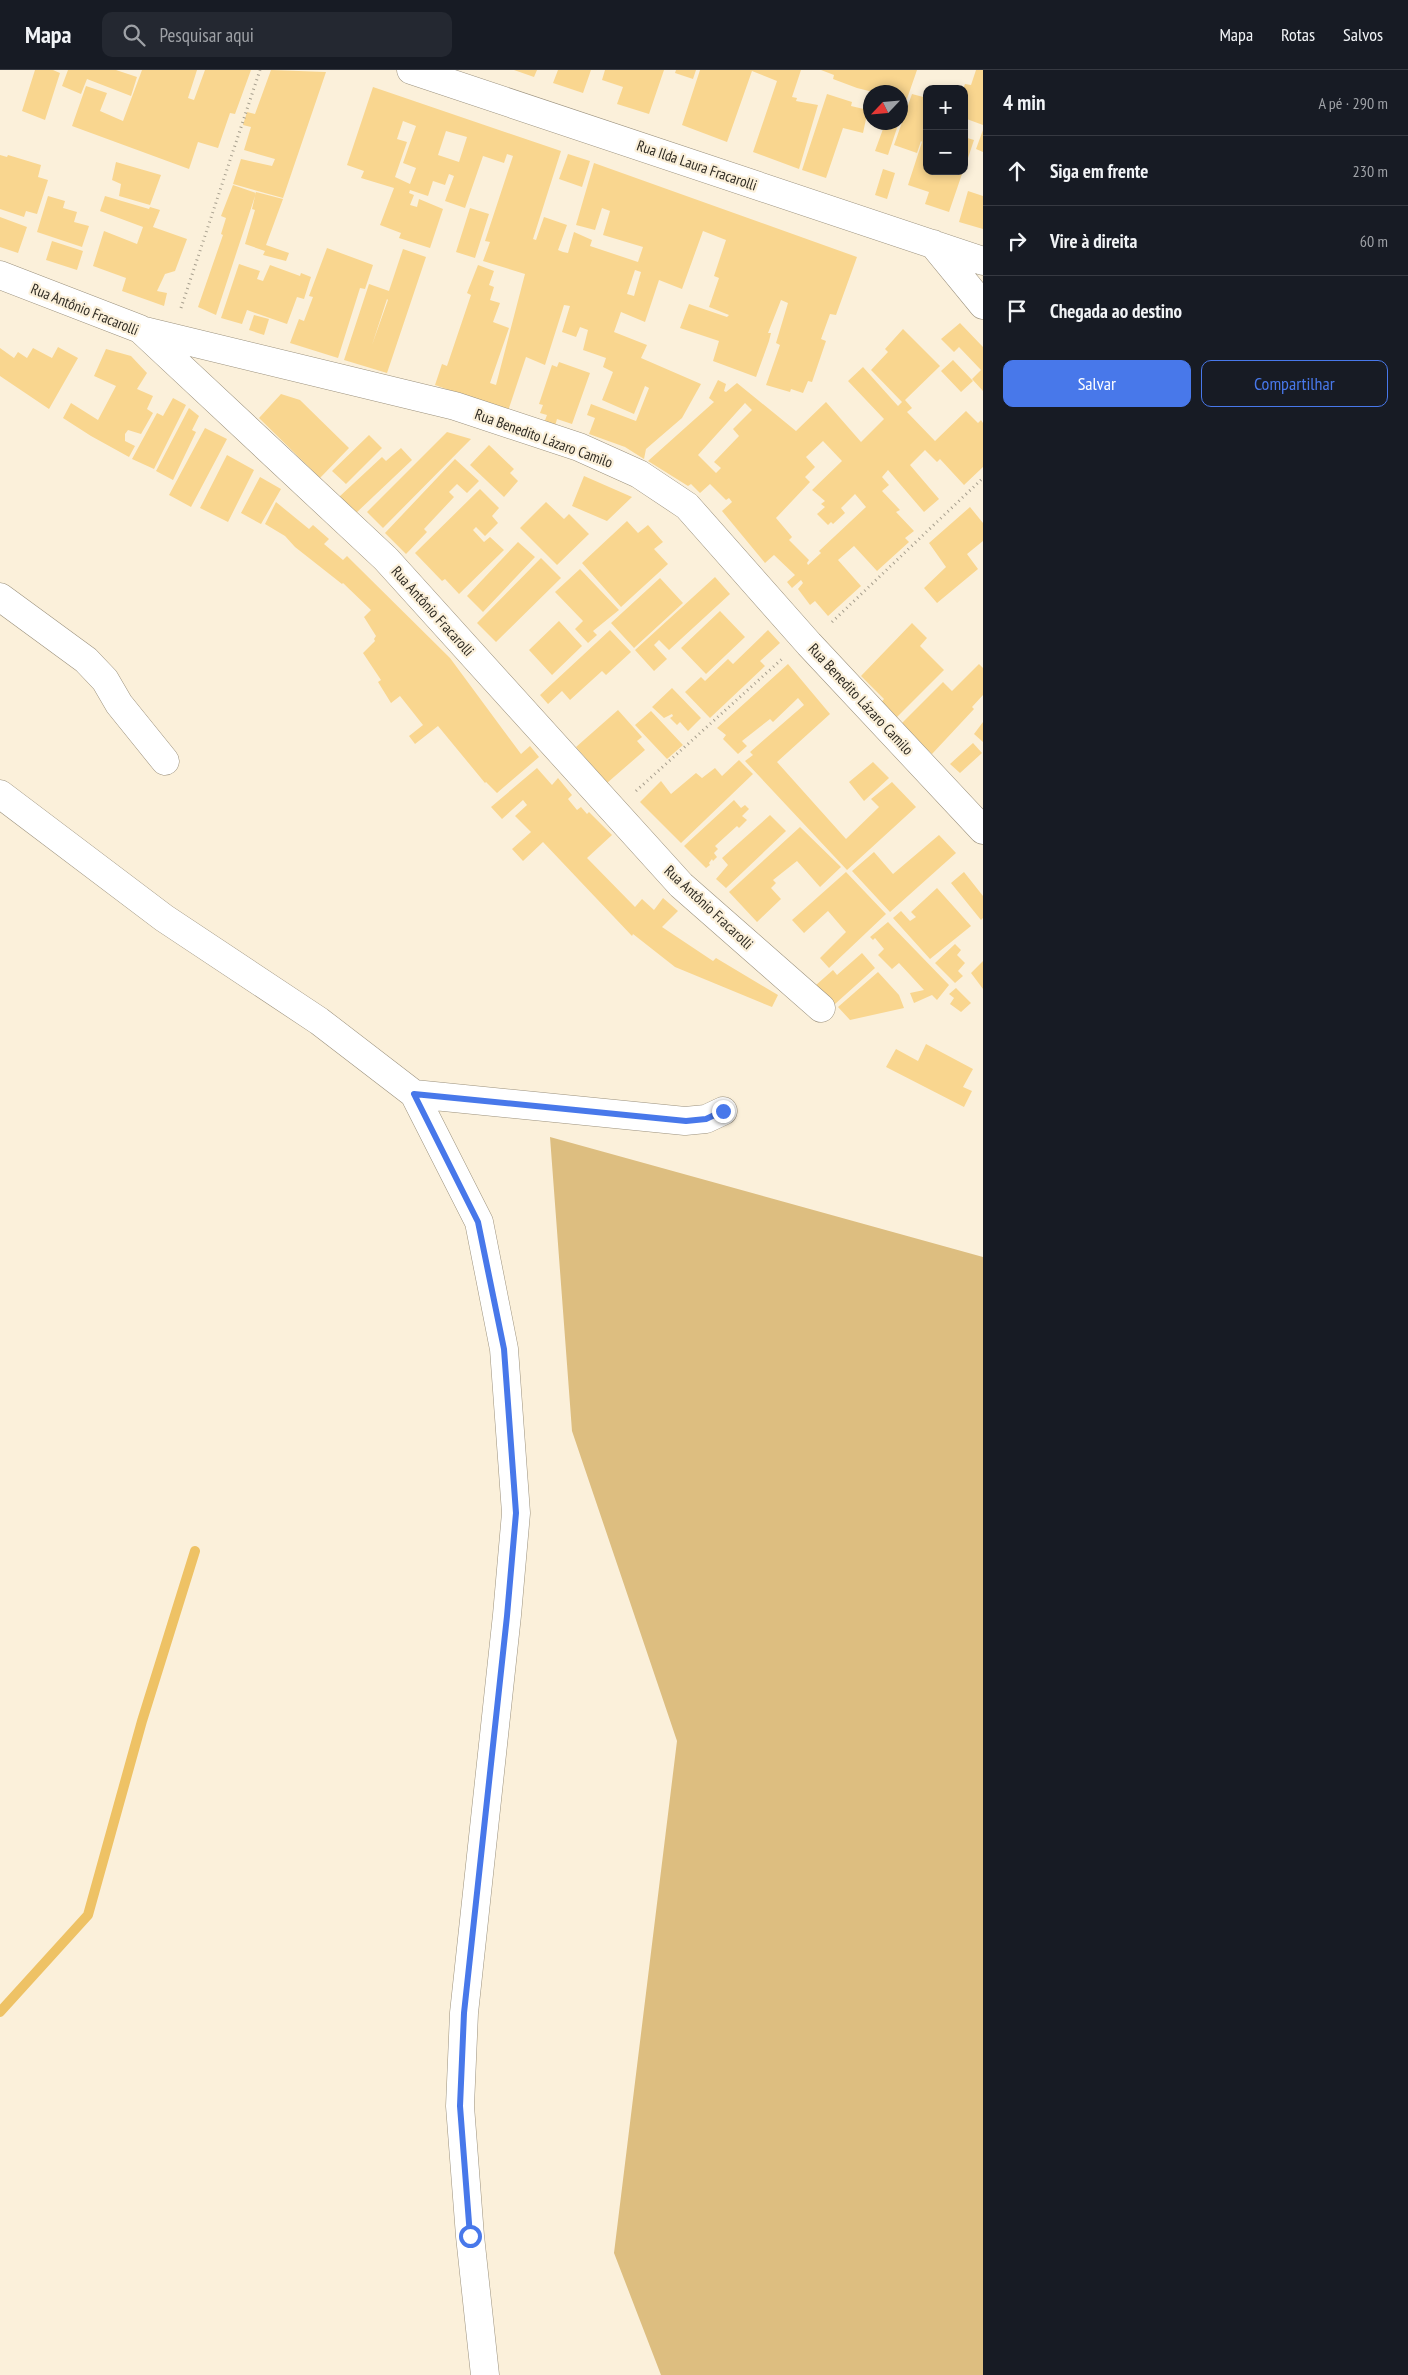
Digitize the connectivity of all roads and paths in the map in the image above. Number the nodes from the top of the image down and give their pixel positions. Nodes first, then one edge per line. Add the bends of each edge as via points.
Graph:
1 (260, 70) edge
2 (410, 70) edge
3 (933, 244) junction
4 (983, 261) edge
5 (0, 275) edge
6 (983, 305) edge
7 (140, 329) junction
8 (177, 338) junction
9 (0, 597) edge
10 (166, 760) dead end
11 (0, 794) edge
12 (983, 830) edge
13 (821, 1008) dead end
14 (414, 1094) junction
15 (723, 1111) dead end
16 (485, 2375) edge

1 - 8 path via 180,310
2 - 3 street, Rua Ilda Laura Fracarolli
3 - 4 street, Rua Ilda Laura Fracarolli
3 - 6 street
5 - 7 street, Rua Antônio Fracarolli
7 - 8 street, Rua Benedito Lázaro Camilo
7 - 13 street, Rua Antônio Fracarolli via 386,558 681,885
8 - 12 street, Rua Benedito Lázaro Camilo via 455,406 578,447 639,474 687,506 809,644
9 - 10 street via 86,660 106,680 119,704
11 - 14 street via 164,918 320,1021
14 - 15 street via 686,1121 706,1119
14 - 16 street via 478,1222 504,1349 516,1513 464,2013 460,2106

